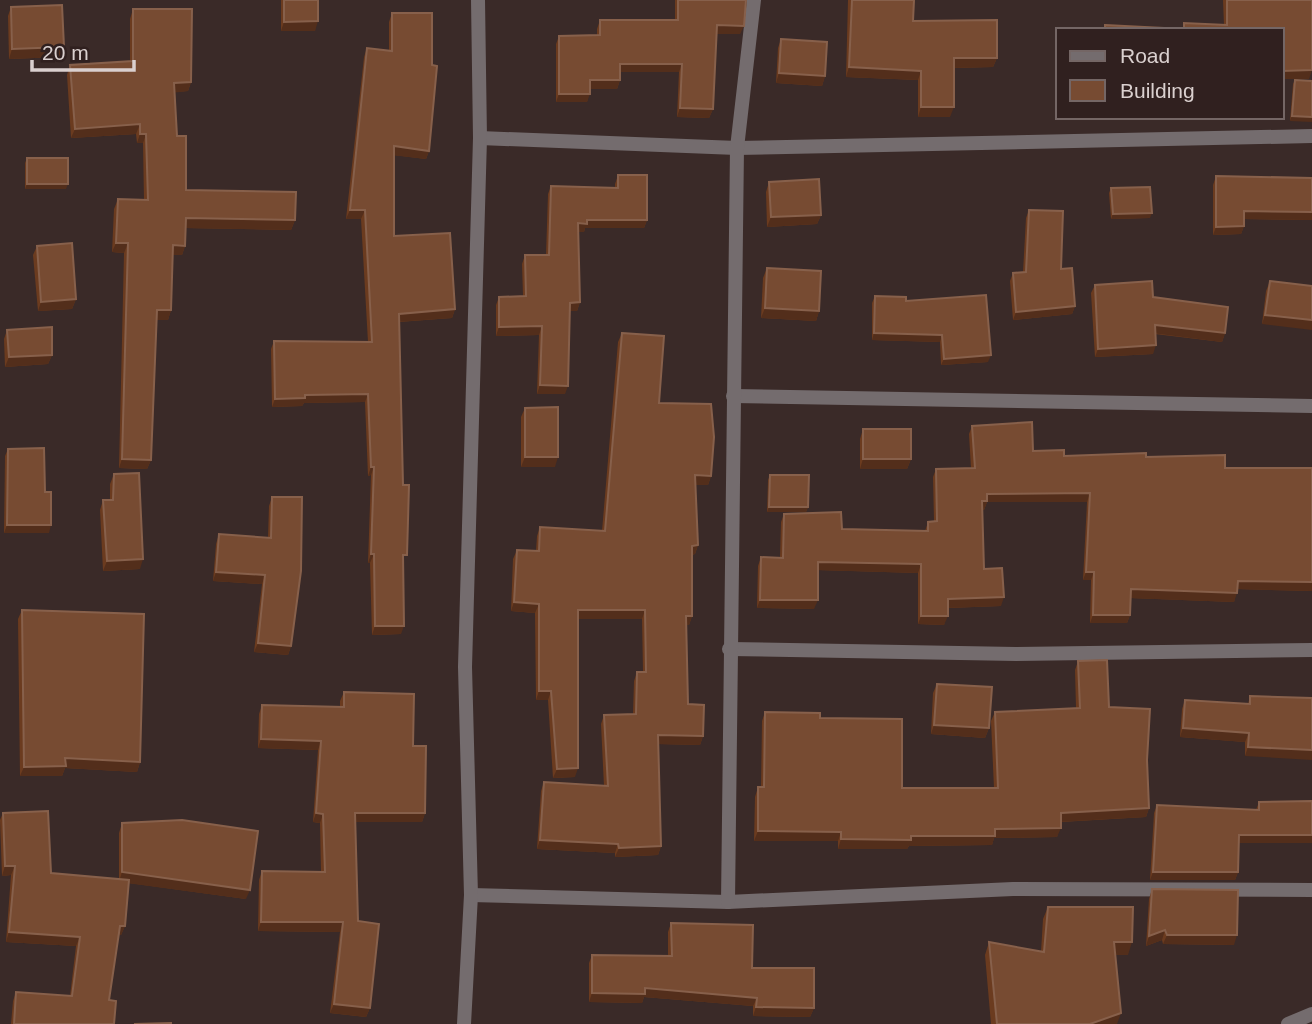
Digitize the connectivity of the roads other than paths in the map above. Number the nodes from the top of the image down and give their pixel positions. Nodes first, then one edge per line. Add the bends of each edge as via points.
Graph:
1 (478, 0) edge
2 (754, 0) edge
3 (1312, 136) edge
4 (480, 138) junction
5 (737, 148) junction
6 (733, 396) junction
7 (1312, 406) edge
8 (729, 649) junction
9 (1312, 650) edge
10 (1312, 890) edge
11 (471, 895) junction
12 (728, 902) junction
13 (1312, 1014) edge
14 (464, 1024) edge
15 (1287, 1024) edge

1 - 4 street
2 - 5 street
3 - 5 street
4 - 5 street
4 - 11 street via 465,667
5 - 6 street
6 - 7 street
6 - 8 street
8 - 9 street via 1016,654
8 - 12 street
10 - 12 street via 1013,889
11 - 12 street
11 - 14 street
13 - 15 street

